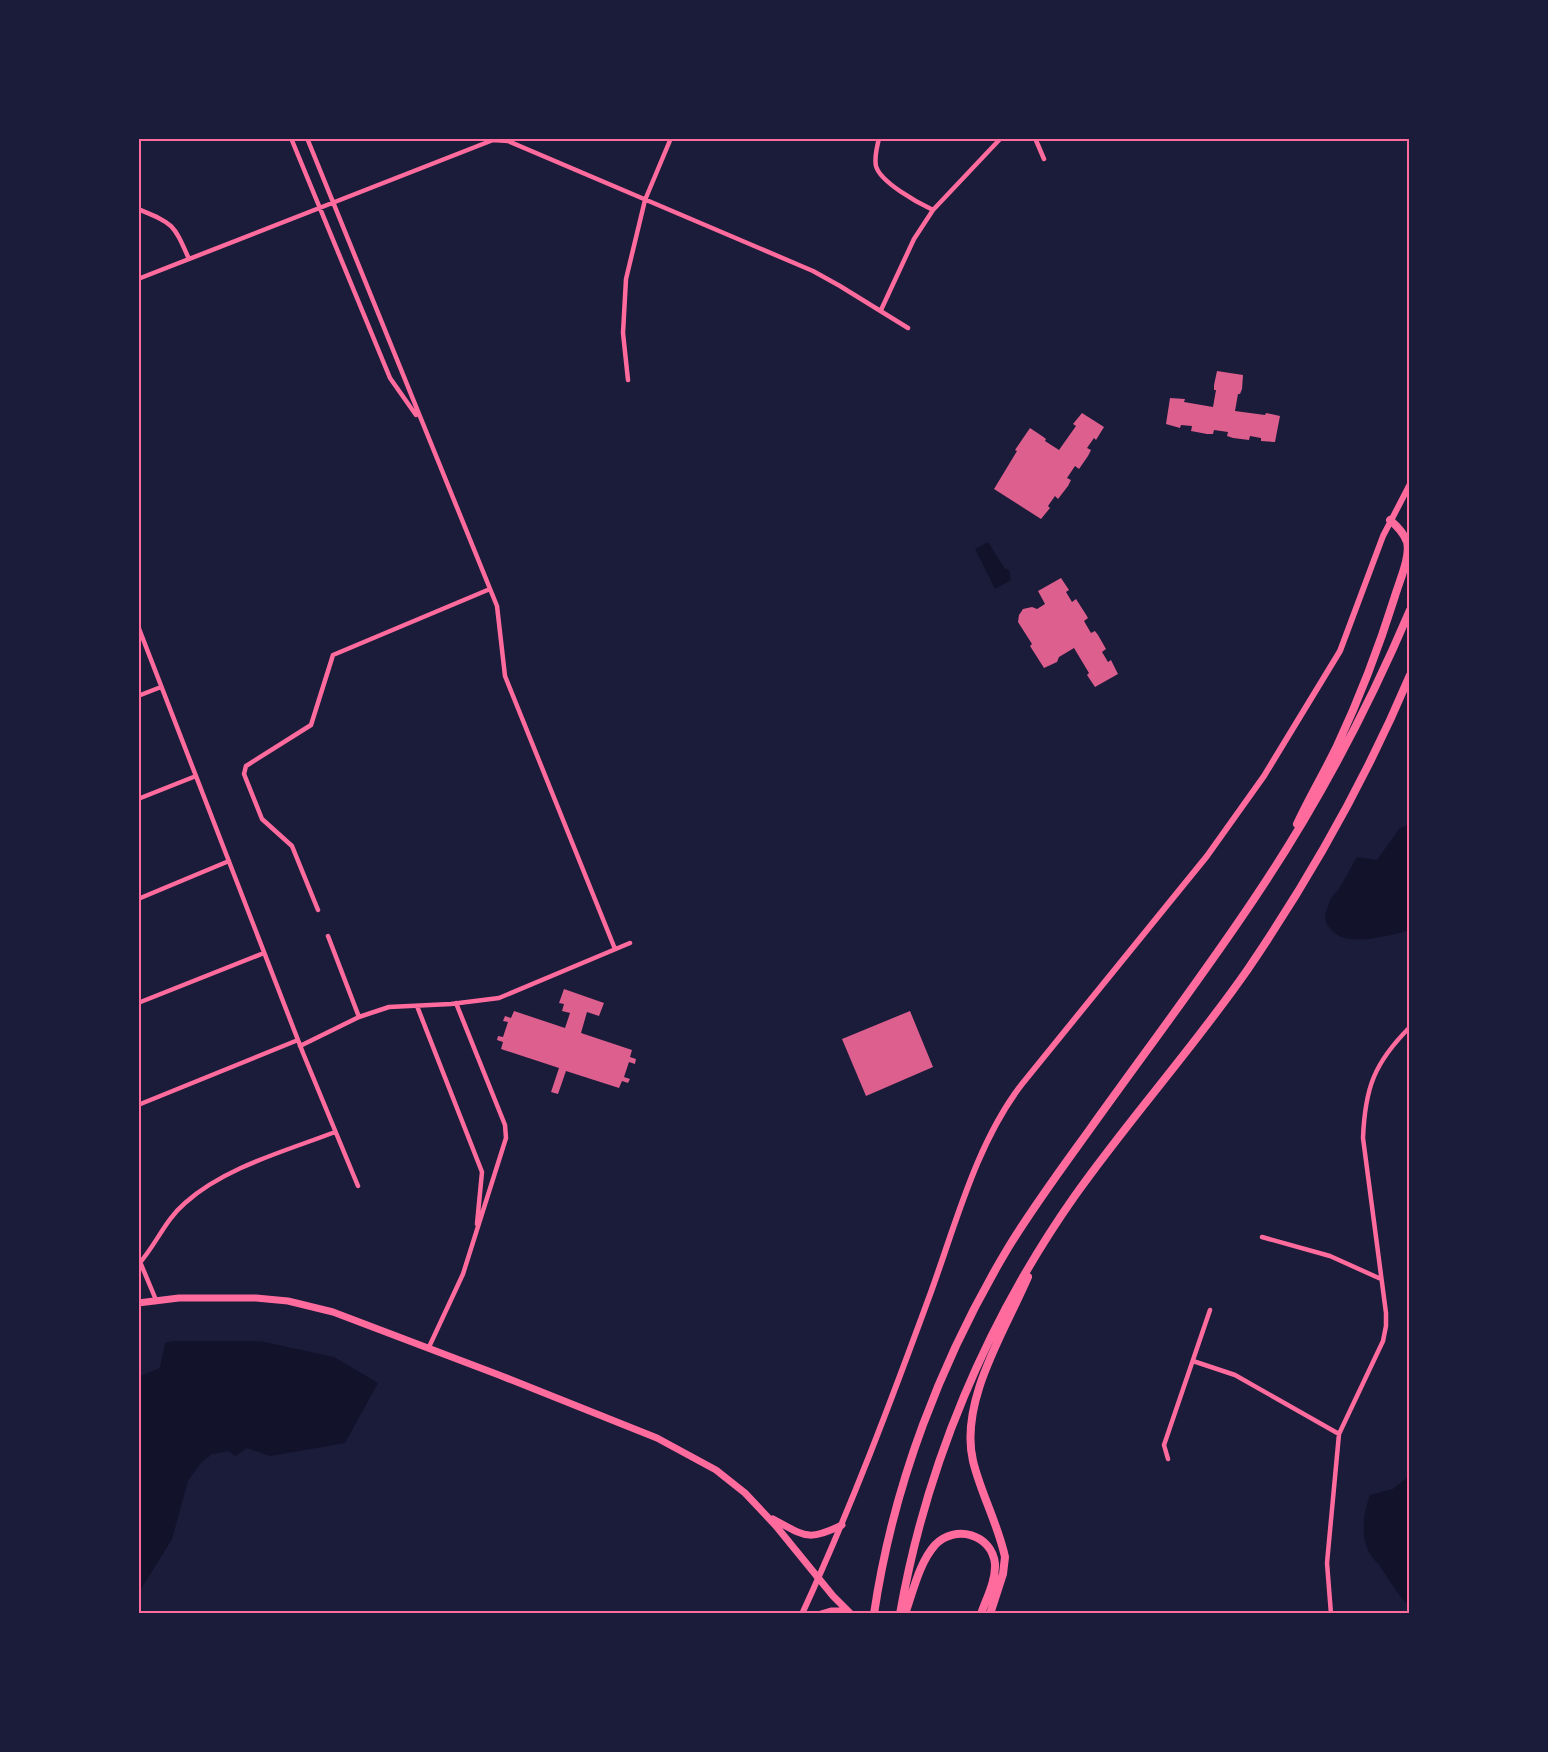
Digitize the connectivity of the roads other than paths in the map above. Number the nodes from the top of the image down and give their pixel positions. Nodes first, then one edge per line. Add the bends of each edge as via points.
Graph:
1 (291, 138) edge
2 (307, 138) edge
3 (671, 138) edge
4 (879, 138) edge
5 (1001, 138) edge
6 (1035, 138) edge
7 (492, 139) edge
8 (1044, 159) dead end
9 (645, 200) junction
10 (333, 203) junction
11 (320, 208) junction
12 (138, 209) edge
13 (933, 210) junction
14 (189, 259) junction
15 (138, 279) edge
16 (880, 310) junction
17 (908, 328) dead end
18 (628, 380) dead end
19 (421, 422) junction
20 (1410, 484) edge
21 (1390, 520) junction
22 (490, 589) junction
23 (1410, 610) edge
24 (138, 626) edge
25 (1410, 675) edge
26 (161, 687) junction
27 (138, 696) edge
28 (196, 776) junction
29 (138, 799) edge
30 (1284, 853) junction
31 (229, 861) junction
32 (138, 899) edge
33 (318, 910) dead end
34 (328, 936) dead end
35 (630, 943) dead end
36 (615, 949) junction
37 (264, 953) junction
38 (138, 1003) edge
39 (456, 1003) junction
40 (417, 1006) junction
41 (359, 1017) junction
42 (1410, 1027) edge
43 (299, 1043) junction
44 (138, 1105) edge
45 (335, 1132) junction
46 (358, 1186) dead end
47 (476, 1235) junction
48 (1262, 1237) dead end
49 (1040, 1248) junction
50 (139, 1262) edge
51 (1381, 1279) junction
52 (156, 1300) junction
53 (138, 1303) edge
54 (1210, 1310) dead end
55 (429, 1347) junction
56 (1193, 1361) junction
57 (1339, 1434) junction
58 (1168, 1459) dead end
59 (767, 1515) junction
60 (842, 1525) junction
61 (819, 1578) junction
62 (849, 1612) edge
63 (802, 1614) edge
64 (821, 1614) edge
65 (874, 1614) edge
66 (900, 1614) edge
67 (905, 1614) edge
68 (981, 1614) edge
69 (990, 1614) edge
70 (1331, 1614) edge

1 - 11 street
2 - 10 street
3 - 9 street
4 - 13 street via 877,170 912,199
5 - 13 street
6 - 8 street
7 - 9 street via 508,141
7 - 10 street
9 - 16 street via 813,271
9 - 18 street via 626,279 623,333
10 - 11 street
10 - 19 street
11 - 14 street
11 - 19 street via 390,378
12 - 14 street via 171,225
13 - 16 street via 914,238
14 - 15 street
16 - 17 street
19 - 22 street
20 - 21 main road
21 - 30 highway via 1407,543 1403,570 1377,652
21 - 60 main road via 1340,651 1264,776 1207,856 997,1120
22 - 33 street via 333,655 311,725 246,766 244,774 262,819 292,846
22 - 36 street via 497,606 505,675
23 - 30 highway via 1369,702
24 - 26 street
25 - 49 highway via 1372,762 1314,868 1247,971 1090,1174
26 - 27 street
26 - 28 street
28 - 29 street
28 - 31 street
30 - 65 highway via 1041,1198 980,1298 942,1377 911,1459 892,1525
31 - 32 street
31 - 37 street
34 - 41 street
35 - 36 street
36 - 39 street via 499,998
37 - 38 street
37 - 43 street
39 - 40 street
39 - 47 street via 506,1131
40 - 41 street via 389,1007
40 - 47 street via 482,1172
41 - 43 street
42 - 51 street via 1380,1064 1365,1108 1363,1138
43 - 44 street
43 - 45 street
45 - 46 street
45 - 50 street via 242,1168 204,1188 171,1217
47 - 55 street via 464,1274
48 - 51 street via 1330,1256
49 - 66 highway via 993,1332 950,1432 916,1539
49 - 69 highway via 982,1381 971,1424 972,1459 1005,1557
50 - 52 street
51 - 57 street via 1386,1313 1383,1341
52 - 53 main road
52 - 55 main road via 233,1297 288,1301 353,1318
54 - 56 street
55 - 59 main road via 657,1438 716,1470
56 - 57 street via 1235,1375
56 - 58 street via 1164,1444
57 - 70 street via 1326,1563
59 - 60 main road via 810,1536
59 - 61 main road
60 - 61 main road
61 - 62 main road
61 - 63 main road
62 - 64 main road
67 - 68 highway via 932,1550 942,1539 959,1533 980,1539 994,1558 994,1573

